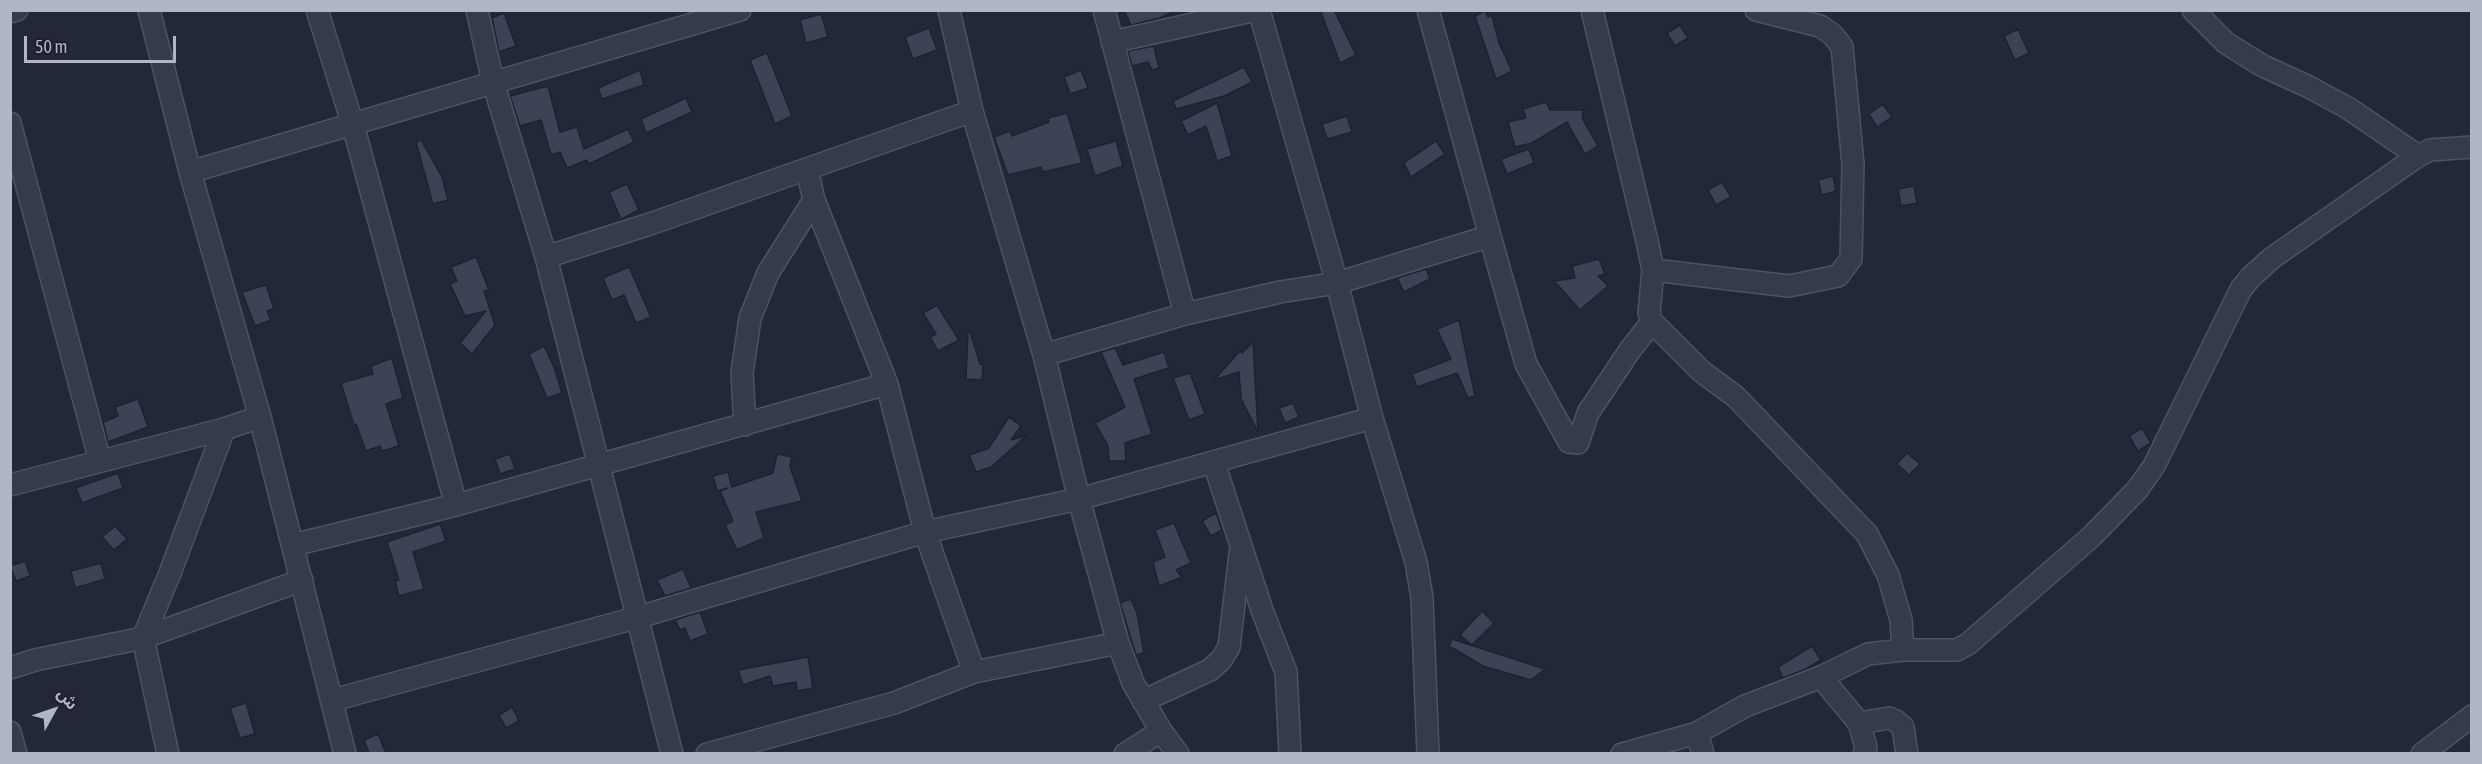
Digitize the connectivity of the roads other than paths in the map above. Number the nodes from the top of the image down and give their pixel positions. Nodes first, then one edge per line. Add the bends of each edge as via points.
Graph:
1 (17, 10) edge
2 (149, 10) edge
3 (317, 10) edge
4 (477, 10) edge
5 (741, 10) edge
6 (949, 10) edge
7 (1104, 10) edge
8 (1257, 10) edge
9 (1428, 10) edge
10 (1592, 10) edge
11 (1756, 10) edge
12 (2193, 10) edge
13 (10, 12) edge
14 (1112, 42) junction
15 (493, 82) junction
16 (972, 111) junction
17 (10, 123) edge
18 (353, 125) junction
19 (2472, 147) edge
20 (2418, 156) junction
21 (807, 169) junction
22 (190, 172) junction
23 (814, 200) junction
24 (1490, 236) junction
25 (546, 256) junction
26 (1653, 270) junction
27 (1337, 283) junction
28 (1185, 314) junction
29 (1652, 322) junction
30 (1044, 355) junction
31 (887, 384) junction
32 (260, 417) junction
33 (1372, 418) junction
34 (745, 425) junction
35 (224, 429) junction
36 (100, 461) junction
37 (1214, 463) junction
38 (601, 466) junction
39 (10, 485) edge
40 (1079, 498) junction
41 (456, 505) junction
42 (925, 532) junction
43 (293, 545) junction
44 (1241, 546) junction
45 (302, 580) junction
46 (639, 617) junction
47 (143, 638) junction
48 (1118, 643) junction
49 (1903, 650) junction
50 (10, 668) edge
51 (974, 672) junction
52 (1821, 677) junction
53 (333, 700) junction
54 (1143, 701) junction
55 (2472, 716) edge
56 (1859, 723) junction
57 (1161, 731) junction
58 (10, 732) edge
59 (1697, 733) junction
60 (16, 753) edge
61 (168, 753) edge
62 (345, 753) edge
63 (672, 753) edge
64 (707, 753) edge
65 (1125, 753) edge
66 (1178, 753) edge
67 (1290, 753) edge
68 (1428, 753) edge
69 (1622, 753) edge
70 (1703, 753) edge
71 (1864, 753) edge
72 (1907, 753) edge
73 (2422, 753) edge

1 - 13 street
2 - 22 street
3 - 18 street
4 - 15 street
5 - 15 street
6 - 16 street
7 - 14 street
8 - 14 street
8 - 27 street
9 - 24 street
10 - 26 street
11 - 26 street via 1820,27 1833,34 1842,47 1853,164 1851,259 1838,276 1789,285
12 - 20 street via 2226,43 2348,108
14 - 28 street
15 - 18 street
15 - 25 street
16 - 21 street
16 - 30 street
17 - 36 street
18 - 22 street
18 - 41 street
19 - 20 street via 2430,150
20 - 49 street via 2251,276 2154,466 2137,490 2091,537 1968,644 1957,650
21 - 23 street
21 - 25 street
22 - 32 street
23 - 31 street
23 - 34 street via 768,273 750,318 742,373
24 - 27 street
24 - 29 street via 1526,364 1569,442 1578,443 1588,412
25 - 38 street
26 - 29 street via 1649,313
27 - 28 street
27 - 33 street
28 - 30 street
29 - 49 street via 1701,371 1736,397 1867,534 1888,575 1901,620
30 - 40 street
31 - 34 street
31 - 42 street
32 - 35 street
32 - 43 street
33 - 37 street
33 - 68 street via 1416,562
34 - 38 street
35 - 36 street
35 - 47 street
36 - 39 street
37 - 40 street
37 - 44 street
38 - 41 street
38 - 46 street
40 - 42 street
40 - 48 street
41 - 43 street
42 - 46 street
42 - 51 street
43 - 45 street
44 - 54 street via 1229,647 1221,660 1210,670
44 - 67 street via 1286,672
45 - 47 street
45 - 53 street
46 - 53 street
46 - 63 street
47 - 50 street
47 - 61 street
48 - 51 street
48 - 54 street
49 - 52 street via 1868,654
51 - 64 street via 894,703
52 - 56 street
52 - 59 street via 1744,706
53 - 62 street
54 - 57 street
55 - 73 street
56 - 71 street
56 - 72 street via 1890,718 1896,721 1903,727
57 - 65 street
57 - 66 street
58 - 60 street
59 - 69 street
59 - 70 street

